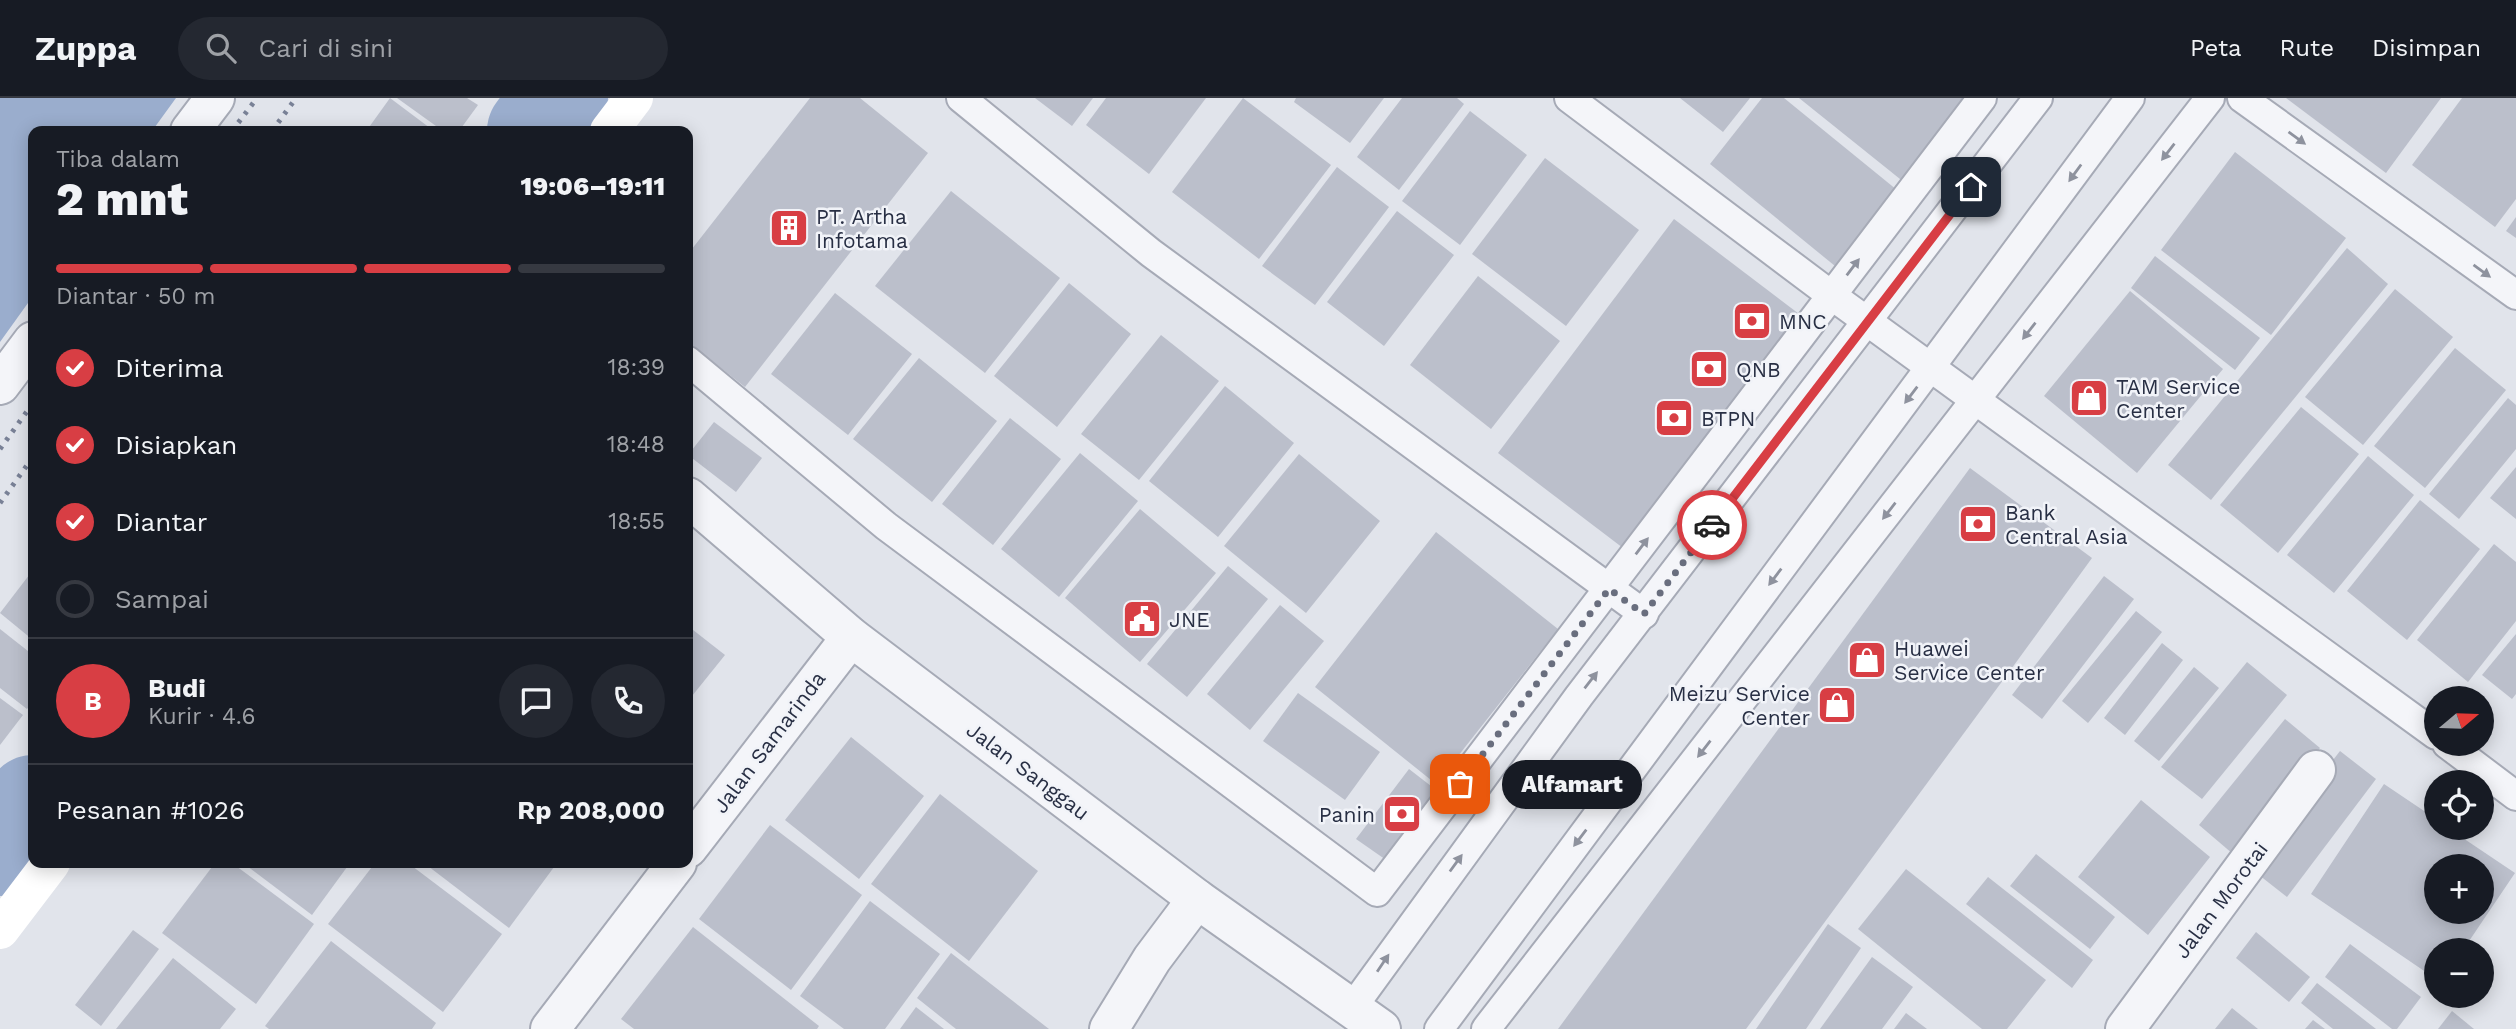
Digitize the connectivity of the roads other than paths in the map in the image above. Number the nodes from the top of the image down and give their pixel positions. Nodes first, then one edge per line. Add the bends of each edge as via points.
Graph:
1 (215, 98) edge
2 (634, 98) edge
3 (961, 98) edge
4 (1569, 98) edge
5 (1982, 98) edge
6 (2038, 98) edge
7 (2130, 98) edge
8 (2210, 98) edge
9 (2242, 98) edge
10 (194, 126) edge
11 (613, 126) edge
12 (1831, 295) junction
13 (2516, 295) edge
14 (1869, 321) junction
15 (28, 348) edge
16 (693, 365) edge
17 (1932, 367) junction
18 (0, 385) edge
19 (1975, 400) junction
20 (693, 501) edge
21 (1609, 589) junction
22 (1644, 614) junction
23 (851, 637) junction
24 (2424, 726) edge
25 (2464, 756) edge
26 (2316, 770) dead end
27 (2516, 796) edge
28 (693, 842) edge
29 (47, 868) edge
30 (673, 868) edge
31 (1196, 899) junction
32 (0, 930) edge
33 (1366, 1019) edge
34 (550, 1029) edge
35 (1109, 1029) edge
36 (1438, 1029) edge
37 (1486, 1029) edge
38 (2125, 1029) edge

1 - 10 street
2 - 11 street
3 - 21 lane via 1151,253
4 - 12 lane
12 -> 5 lane
6 - 14 lane
7 -> 17 lane
8 -> 19 lane
9 -> 13 lane
12 - 14 lane
21 -> 12 lane
14 - 17 lane
14 - 22 lane
15 - 18 street
16 - 21 lane via 886,526 1377,892
17 - 19 lane
17 -> 36 lane
19 - 24 lane
19 -> 37 lane
20 - 23 street, Jalan Sanggau
21 - 22 lane
33 -> 22 lane via 1579,695
23 - 28 street, Jalan Samarinda
23 - 31 street, Jalan Sanggau
25 - 27 lane
26 - 38 street, Jalan Morotai
29 - 32 street
30 - 34 street
31 - 33 street, Jalan Sanggau
31 - 35 street via 1152,958

